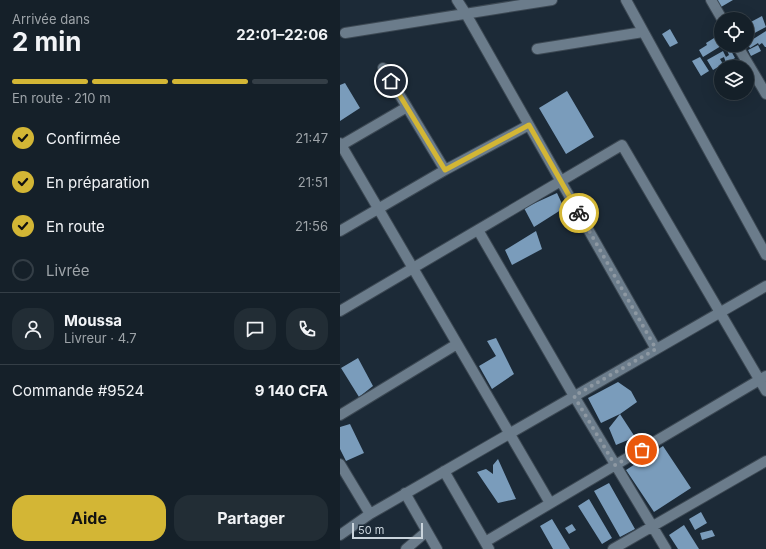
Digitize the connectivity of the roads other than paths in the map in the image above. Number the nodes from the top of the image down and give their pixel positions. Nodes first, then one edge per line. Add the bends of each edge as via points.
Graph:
1 (457, 0) edge
2 (552, 0) edge
3 (626, 0) edge
4 (711, 0) edge
5 (718, 12) edge
6 (466, 14) junction
7 (644, 32) junction
8 (345, 34) dead end
9 (537, 49) dead end
10 (741, 52) edge
11 (383, 68) dead end
12 (766, 94) edge
13 (407, 107) junction
14 (529, 125) junction
15 (341, 145) edge
16 (445, 170) junction
17 (561, 181) junction
18 (378, 208) junction
19 (478, 230) junction
20 (340, 231) edge
21 (766, 255) edge
22 (413, 268) junction
23 (766, 286) edge
24 (340, 311) edge
25 (720, 312) junction
26 (457, 344) junction
27 (656, 349) junction
28 (763, 378) edge
29 (766, 390) edge
30 (574, 396) junction
31 (340, 415) edge
32 (510, 433) junction
33 (766, 461) edge
34 (340, 464) edge
35 (615, 465) junction
36 (444, 471) junction
37 (405, 493) junction
38 (550, 503) junction
39 (370, 514) junction
40 (652, 527) junction
41 (426, 532) junction
42 (340, 535) edge
43 (487, 545) edge
44 (406, 549) edge
45 (437, 549) edge
46 (614, 549) edge
47 (666, 549) edge

1 - 6 street
2 - 6 street
3 - 7 street
4 - 5 street
6 - 8 street
6 - 14 street
7 - 9 street
7 - 21 street
10 - 12 street
11 - 13 street
13 - 15 street
13 - 16 street
14 - 16 street
14 - 17 street
15 - 18 street
16 - 18 street
17 - 19 street
17 - 25 street via 622,145
17 - 27 street
18 - 20 street
18 - 22 street
19 - 22 street
19 - 30 street
22 - 24 street
22 - 26 street
23 - 25 street
25 - 27 street
25 - 28 street
26 - 31 street
26 - 32 street
27 - 30 street
28 - 29 street
28 - 35 street
30 - 32 street
30 - 35 street
32 - 36 street
32 - 38 street
33 - 40 street
34 - 39 street
35 - 38 street
35 - 40 street
36 - 37 street
36 - 43 street
37 - 39 street
37 - 41 street
38 - 43 street
39 - 42 street
40 - 46 street
40 - 47 street
41 - 44 street
41 - 45 street

